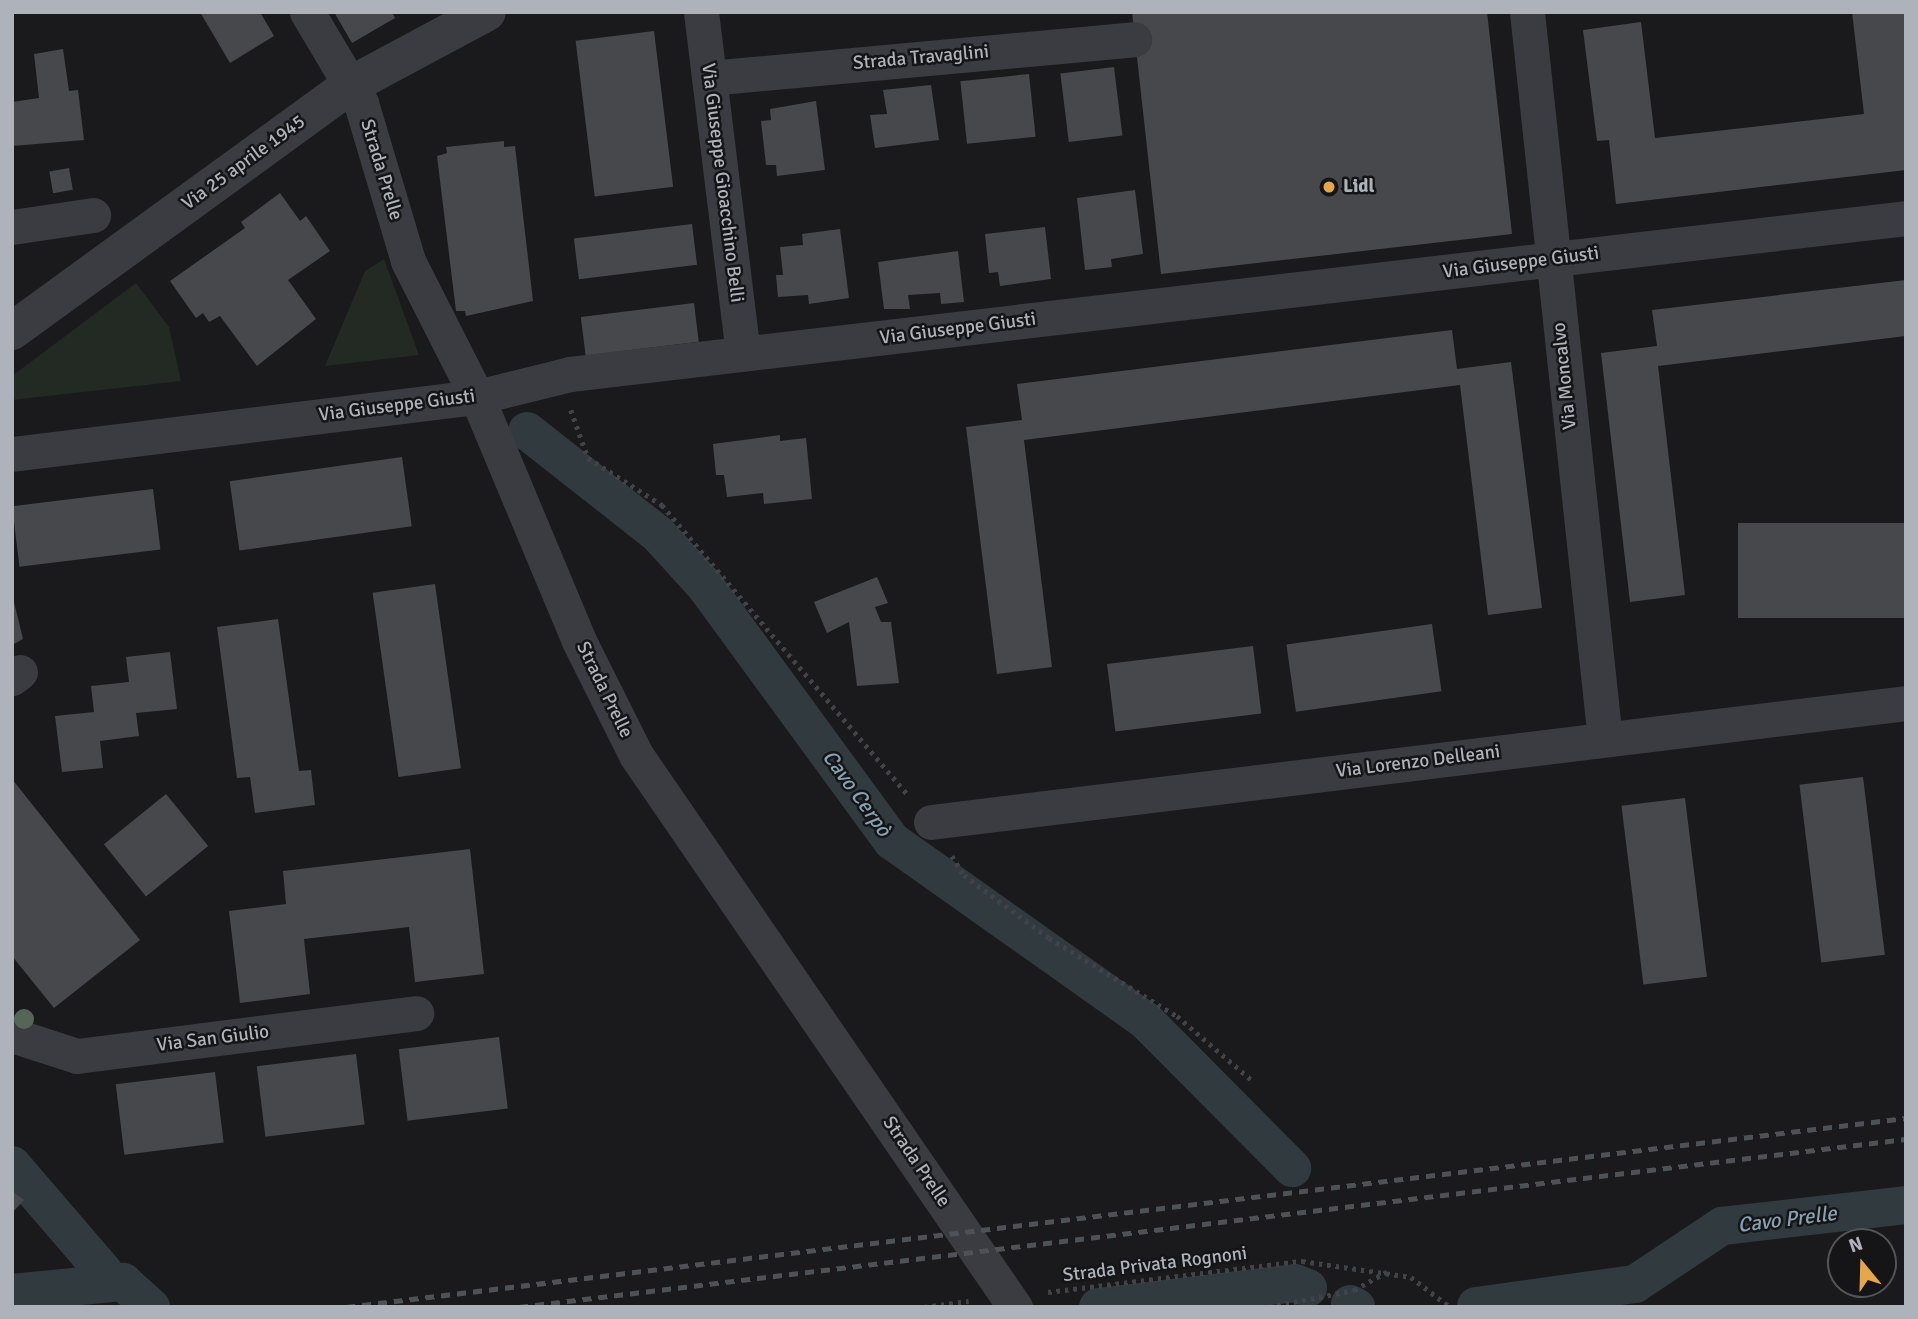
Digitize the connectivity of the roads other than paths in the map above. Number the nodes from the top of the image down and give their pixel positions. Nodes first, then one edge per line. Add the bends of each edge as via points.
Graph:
1 (307, 12) edge
2 (487, 12) edge
3 (701, 12) edge
4 (1527, 12) edge
5 (1134, 39) dead end
6 (709, 78) junction
7 (351, 85) junction
8 (93, 215) dead end
9 (1906, 218) edge
10 (12, 227) edge
11 (1553, 259) junction
12 (12, 331) edge
13 (743, 354) junction
14 (477, 397) junction
15 (12, 454) edge
16 (1906, 703) edge
17 (1605, 739) junction
18 (931, 822) road end
19 (416, 1013) dead end
20 (12, 1035) edge
21 (1030, 1299) edge

1 - 7 street, Strada Prelle
2 - 7 street, Via 25 aprile 1945
3 - 6 street, Via Giuseppe Gioacchino Belli
4 - 11 street, Via Moncalvo
5 - 6 street, Strada Travaglini
6 - 13 street, Via Giuseppe Gioacchino Belli
7 - 12 street, Via 25 aprile 1945
7 - 14 street, Strada Prelle via 361,103 408,261
8 - 10 street
9 - 11 street, Via Giuseppe Giusti
11 - 13 street, Via Giuseppe Giusti
11 - 17 street, Via Moncalvo
13 - 14 street, Via Giuseppe Giusti via 570,374
14 - 15 street, Via Giuseppe Giusti
14 - 21 street, Strada Prelle via 579,641 636,755 847,1062
16 - 17 street, Via Lorenzo Delleani
17 - 18 street, Via Lorenzo Delleani
19 - 20 street, Via San Giulio via 77,1056

